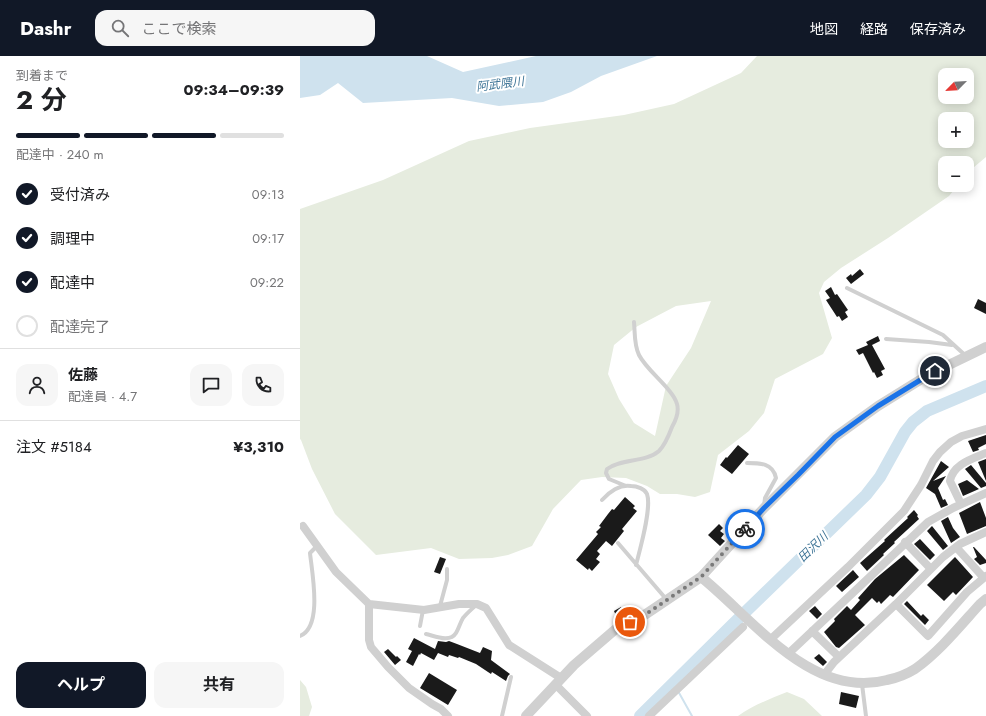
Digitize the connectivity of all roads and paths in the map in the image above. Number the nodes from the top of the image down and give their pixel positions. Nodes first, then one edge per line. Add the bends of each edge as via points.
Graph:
1 (847, 288) dead end
2 (634, 322) dead end
3 (886, 339) dead end
4 (953, 345) junction
5 (986, 347) edge
6 (966, 356) junction
7 (986, 429) edge
8 (986, 453) edge
9 (747, 463) dead end
10 (626, 486) junction
11 (986, 493) edge
12 (602, 500) dead end
13 (961, 504) junction
14 (764, 508) junction
15 (303, 526) dead end
16 (986, 532) edge
17 (905, 542) junction
18 (618, 543) dead end
19 (318, 546) junction
20 (956, 547) junction
21 (636, 564) junction
22 (930, 568) junction
23 (447, 569) dead end
24 (701, 577) junction
25 (985, 577) edge
26 (986, 599) edge
27 (667, 600) junction
28 (369, 604) junction
29 (477, 604) junction
30 (896, 604) junction
31 (440, 607) junction
32 (424, 610) junction
33 (420, 626) dead end
34 (743, 627) dead end
35 (812, 631) junction
36 (426, 634) dead end
37 (300, 636) edge
38 (771, 640) junction
39 (788, 654) junction
40 (839, 657) junction
41 (824, 675) junction
42 (511, 677) dead end
43 (558, 681) junction
44 (862, 684) junction
45 (448, 716) edge
46 (502, 716) edge
47 (526, 716) edge
48 (587, 716) edge
49 (650, 716) edge
50 (866, 716) edge

1 - 4 lane via 943,335
2 - 10 lane via 638,354 645,366 674,397 678,412 668,438 660,450 653,455 607,469 609,479
3 - 4 lane
4 - 6 lane
5 - 6 street
6 - 14 street via 928,374 849,426 827,444
7 - 38 street via 962,436 940,452 932,461 921,485 904,511
8 - 13 street via 960,464 950,478
9 - 14 lane via 763,464 775,473 776,478 764,498
10 - 12 lane via 609,492
10 - 21 lane via 645,490 647,494 646,523
11 - 13 street
13 - 17 street via 928,522
14 - 24 street
15 - 19 street
16 - 20 street
17 - 22 street
17 - 35 street
18 - 21 lane
19 - 28 street via 336,572
19 - 37 lane via 310,553 314,615 312,624
20 - 22 street
20 - 25 street
21 - 27 lane
22 - 30 street
23 - 31 lane
24 - 27 street
24 - 38 street
25 - 30 street via 967,592 928,636
26 - 44 street via 915,669 894,679
27 - 43 street via 643,616 617,628
28 - 32 street
28 - 45 street via 369,640 372,647 409,688
29 - 31 street
29 - 36 lane via 464,617 451,637
29 - 43 street via 486,608 509,645
30 - 40 street
31 - 32 street
32 - 33 lane
34 - 49 street
35 - 39 street
35 - 40 street
38 - 39 street
39 - 41 street
40 - 41 street
41 - 44 street via 852,684
42 - 46 lane
43 - 47 street
43 - 48 street
44 - 50 lane

